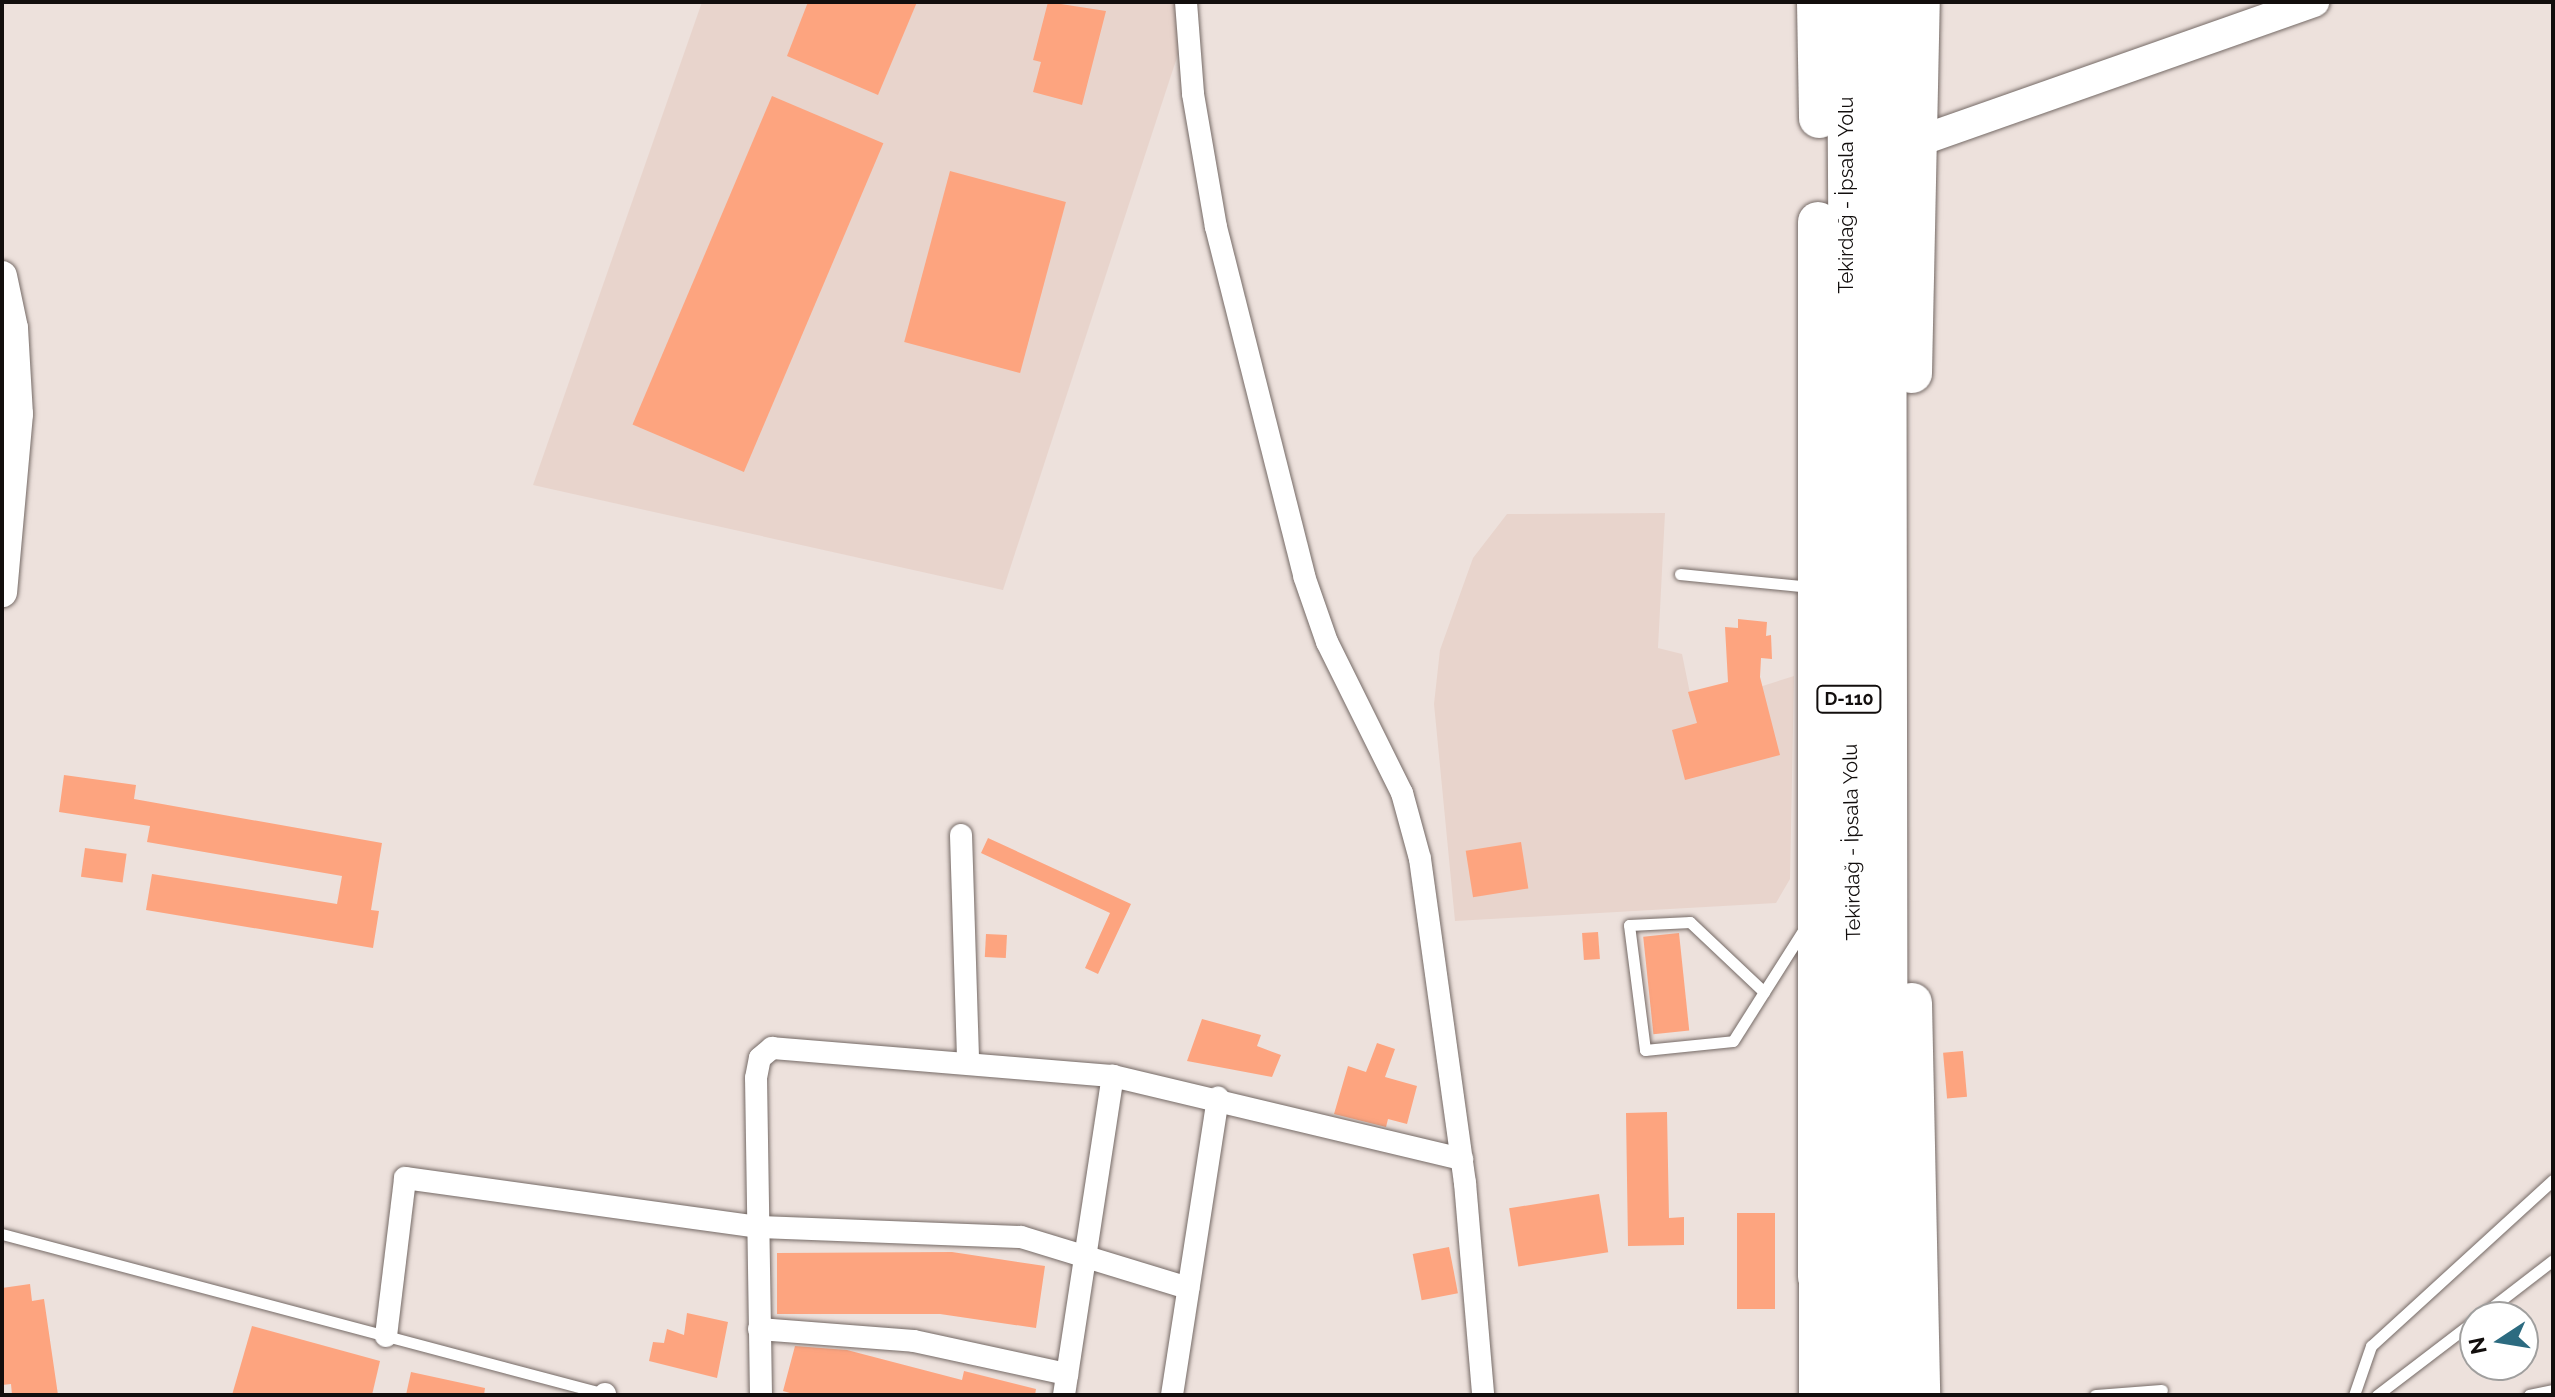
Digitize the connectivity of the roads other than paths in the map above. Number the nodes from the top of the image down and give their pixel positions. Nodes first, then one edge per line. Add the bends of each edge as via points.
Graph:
1 (1186, 2) edge
2 (1817, 2) edge
3 (1847, 2) edge
4 (1886, 2) edge
5 (1920, 2) edge
6 (2314, 2) edge
7 (1922, 140) junction
8 (2, 276) edge
9 (1887, 535) junction
10 (1680, 574) dead end
11 (2, 592) edge
12 (1833, 600) junction
13 (1889, 615) junction
14 (961, 835) dead end
15 (1820, 904) junction
16 (1764, 992) junction
17 (968, 1062) junction
18 (1113, 1076) junction
19 (1218, 1098) junction
20 (1462, 1159) junction
21 (2553, 1180) edge
22 (758, 1227) junction
23 (2, 1234) edge
24 (1085, 1256) junction
25 (2553, 1260) edge
26 (1818, 1277) junction
27 (1188, 1288) junction
28 (2499, 1301) edge
29 (759, 1329) junction
30 (2459, 1332) edge
31 (386, 1336) junction
32 (1066, 1384) edge
33 (2162, 1390) dead end
34 (2553, 1390) edge
35 (606, 1395) edge
36 (761, 1395) edge
37 (1172, 1395) edge
38 (1483, 1395) edge
39 (1819, 1395) edge
40 (1855, 1395) edge
41 (1888, 1395) edge
42 (1920, 1395) edge
43 (2095, 1395) edge
44 (2354, 1395) edge
45 (2377, 1395) edge
46 (2529, 1395) edge

1 - 20 street via 1195,107 1216,227 1304,576 1327,642 1413,826
2 - 12 highway
3 - 12 highway, Tekirdağ - İpsala Yolu / D-110
4 - 9 highway, Tekirdağ - İpsala Yolu / D-110
5 - 7 highway
6 - 7 street
7 - 9 highway via 1910,401
8 - 11 street via 13,328 18,414
9 - 13 highway, Tekirdağ - İpsala Yolu / D-110
10 - 12 lane
12 - 15 highway
12 - 26 highway via 1836,988
12 - 40 highway, Tekirdağ - İpsala Yolu / D-110
13 - 41 highway, Tekirdağ - İpsala Yolu / D-110
13 - 42 highway via 1915,1065
14 - 17 street
15 - 16 lane
15 - 26 highway
16 - 16 lane via 1733,1041 1645,1050 1629,925 1690,922
17 - 18 street
17 - 22 street via 772,1048 756,1078
18 - 19 street
18 - 24 street
19 - 20 street
19 - 27 street
20 - 38 street
21 - 44 lane via 2371,1346
22 - 24 street via 1021,1237
22 - 29 street
22 - 31 street via 405,1178
23 - 31 lane
24 - 27 street
24 - 32 street
25 - 28 lane
26 - 39 highway
27 - 37 street
29 - 32 street via 914,1341
29 - 36 street
30 - 45 lane
31 - 35 lane
33 - 43 lane
34 - 46 lane

